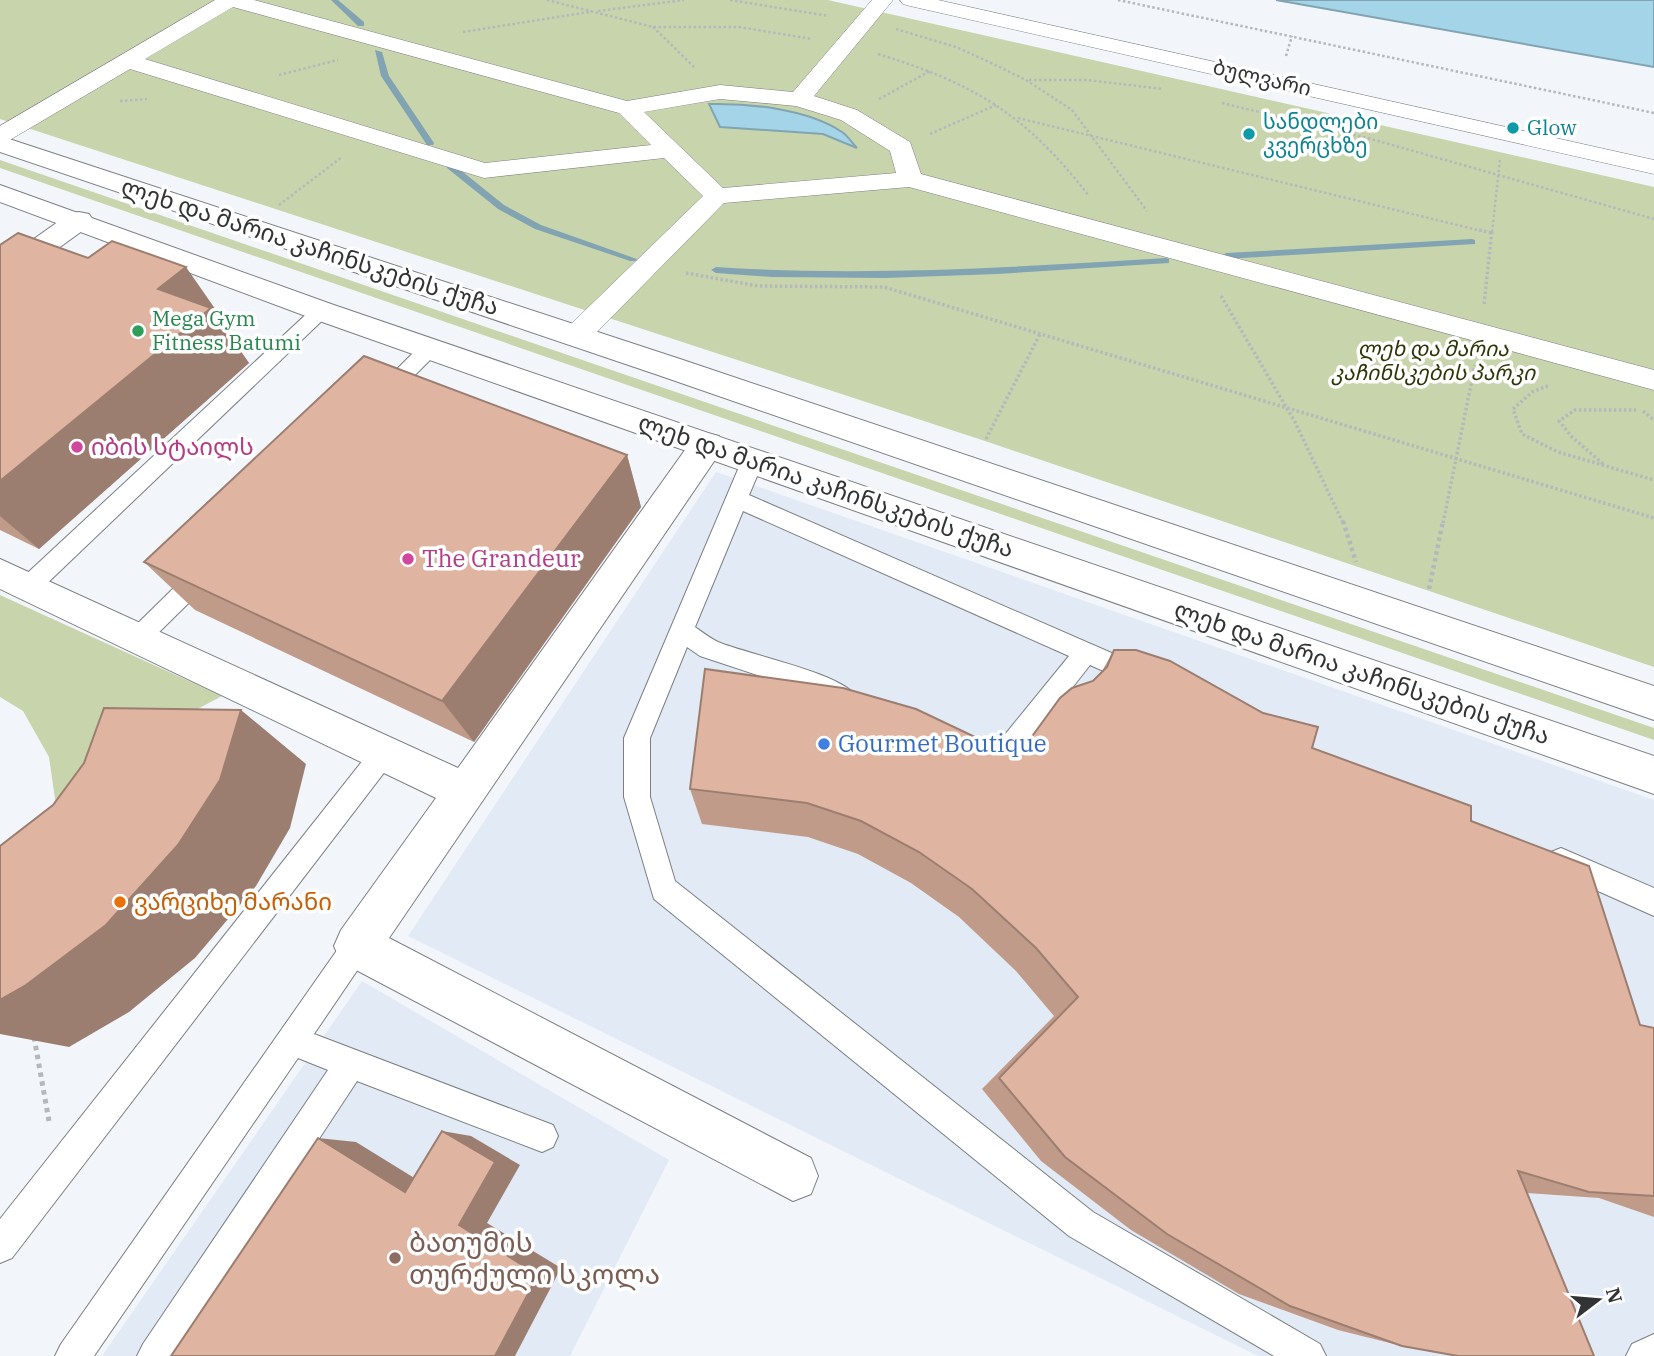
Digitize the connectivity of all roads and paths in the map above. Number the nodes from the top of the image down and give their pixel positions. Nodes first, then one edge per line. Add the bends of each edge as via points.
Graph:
1 (883, 0) edge
2 (910, 0) edge
3 (1118, 0) edge
4 (653, 27) dead end
5 (1292, 36) junction
6 (1286, 57) dead end
7 (128, 61) junction
8 (930, 70) dead end
9 (1026, 80) dead end
10 (1175, 91) dead end
11 (720, 92) junction
12 (799, 99) junction
13 (1214, 100) dead end
14 (996, 105) dead end
15 (627, 108) junction
16 (1654, 113) edge
17 (849, 115) junction
18 (1017, 118) dead end
19 (1504, 133) junction
20 (370, 135) junction
21 (0, 136) edge
22 (0, 144) edge
23 (901, 147) junction
24 (670, 150) junction
25 (1654, 167) edge
26 (1498, 175) junction
27 (910, 179) junction
28 (0, 193) edge
29 (717, 196) junction
30 (1654, 219) edge
31 (79, 220) junction
32 (250, 227) junction
33 (1492, 233) junction
34 (651, 261) junction
35 (0, 278) edge
36 (321, 311) junction
37 (1481, 333) junction
38 (1040, 334) junction
39 (576, 336) junction
40 (430, 348) junction
41 (1654, 380) edge
42 (1555, 387) dead end
43 (1616, 403) dead end
44 (1642, 410) junction
45 (367, 411) edge
46 (1654, 414) edge
47 (1654, 420) edge
48 (707, 444) junction
49 (981, 446) dead end
50 (1455, 458) junction
51 (753, 460) junction
52 (1605, 466) junction
53 (1654, 480) edge
54 (737, 499) junction
55 (1654, 518) edge
56 (219, 558) edge
57 (15, 580) edge
58 (1422, 624) junction
59 (681, 631) junction
60 (139, 637) junction
61 (1086, 652) junction
62 (1162, 685) edge
63 (1654, 703) edge
64 (863, 706) edge
65 (958, 751) edge
66 (384, 753) junction
67 (1654, 775) edge
68 (466, 792) junction
69 (1540, 852) edge
70 (1654, 902) edge
71 (357, 946) junction
72 (34, 1035) edge
73 (293, 1041) junction
74 (351, 1063) junction
75 (542, 1136) dead end
76 (58, 1172) junction
77 (793, 1176) dead end
78 (0, 1246) edge
79 (1654, 1352) edge
80 (73, 1356) edge
81 (155, 1356) edge
82 (1308, 1356) edge
83 (1644, 1356) edge

1 - 12 street
2 - 19 street, ბულვარი
3 - 5 path
4 - 11 path
5 - 6 path
5 - 16 path
7 - 15 street via 230,0
7 - 20 street
7 - 21 street
8 - 17 path
9 - 10 path via 1100,80
11 - 12 street
11 - 15 street
12 - 17 street
13 - 26 path
14 - 23 path
15 - 24 street
17 - 23 street
18 - 33 path
19 - 25 street, ბულვარი
19 - 26 path
20 - 24 street via 484,171
20 - 32 path
22 - 32 main road, ლეხ და მარია კაჩინსკების ქუჩა
23 - 27 street
24 - 29 street
26 - 30 path
26 - 33 path
27 - 29 street
27 - 37 street
28 - 31 main road, ლეხ და მარია კაჩინსკების ქუჩა
29 - 34 street
31 - 35 main road
31 - 36 main road, ლეხ და მარია კაჩინსკების ქუჩა
32 - 39 main road, ლეხ და მარია კაჩინსკების ქუჩა
33 - 37 path
34 - 38 path via 712,282 884,287
34 - 39 street
36 - 40 main road, ლეხ და მარია კაჩინსკების ქუჩა
36 - 57 lane
37 - 41 street
37 - 50 path
38 - 49 path
38 - 50 path
39 - 58 main road, ლეხ და მარია კაჩინსკების ქუჩა
40 - 45 lane
40 - 48 main road, ლეხ და მარია კაჩინსკების ქუჩა
42 - 52 path via 1545,385 1513,409 1522,434 1558,452
43 - 44 path
44 - 46 path
44 - 47 path
44 - 52 path via 1575,410 1559,421
48 - 51 main road, ლეხ და მარია კაჩინსკების ქუჩა
48 - 68 main road
50 - 55 path
50 - 58 path
51 - 54 lane
51 - 67 main road, ლეხ და მარია კაჩინსკების ქუჩა
52 - 53 path
54 - 59 lane
54 - 61 lane
56 - 60 lane
57 - 60 main road
58 - 63 main road, ლეხ და მარია კაჩინსკების ქუჩა
59 - 64 lane via 709,649 816,684
59 - 82 lane via 637,738 637,797 664,889 1081,1224
60 - 66 main road
61 - 62 lane
61 - 65 lane via 994,768
66 - 68 main road
66 - 76 lane
68 - 71 main road
69 - 70 lane
71 - 73 lane
71 - 77 main road
72 - 76 path
73 - 74 lane
73 - 80 lane
74 - 75 lane
74 - 81 lane
76 - 78 lane
79 - 83 lane

